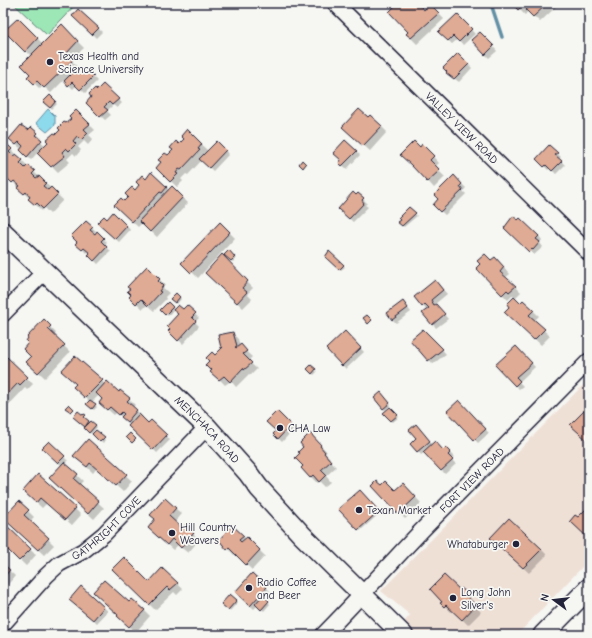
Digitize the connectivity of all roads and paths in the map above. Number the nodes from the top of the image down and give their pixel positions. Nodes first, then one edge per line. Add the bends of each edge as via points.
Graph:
1 (335, 3) edge
2 (3, 232) edge
3 (589, 253) edge
4 (44, 272) junction
5 (3, 314) edge
6 (589, 361) edge
7 (207, 427) junction
8 (589, 588) edge
9 (362, 595) junction
10 (3, 624) edge
11 (323, 635) edge
12 (403, 635) edge
13 (543, 635) edge

1 - 3 street, VALLEY VIEW ROAD
2 - 4 main road, MENCHACA ROAD
4 - 5 street
4 - 7 main road, MENCHACA ROAD
6 - 9 street, FORT VIEW ROAD via 427,525
7 - 9 main road, MENCHACA ROAD via 302,535
7 - 10 street, GATHRIGHT COVE via 94,544 59,564
8 - 13 main road
9 - 11 street, FORT VIEW ROAD
9 - 12 main road, MENCHACA ROAD

